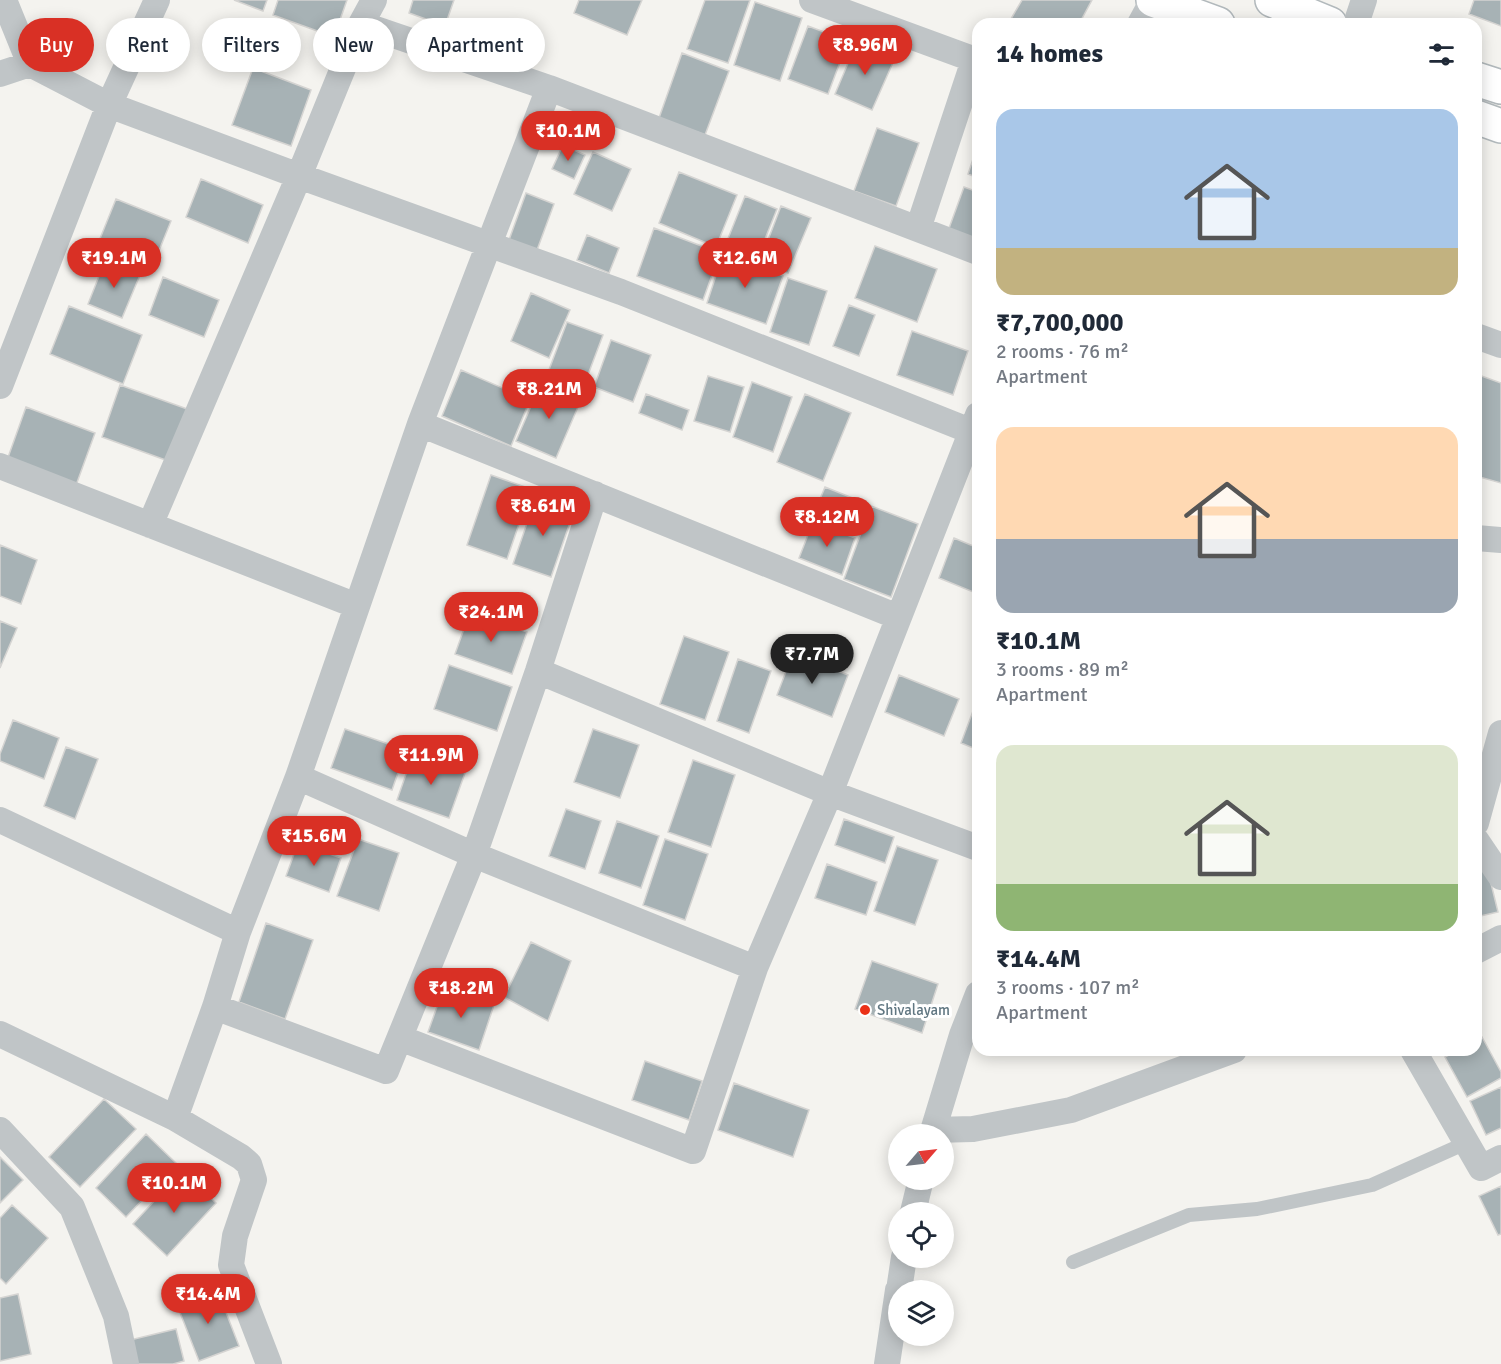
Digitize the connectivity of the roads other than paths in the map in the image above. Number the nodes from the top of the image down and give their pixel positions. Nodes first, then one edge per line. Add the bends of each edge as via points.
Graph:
1 (3, 0) edge
2 (157, 0) edge
3 (374, 0) edge
4 (812, 0) edge
5 (1153, 0) edge
6 (1272, 0) edge
7 (1364, 0) edge
8 (365, 18) edge
9 (1143, 18) edge
10 (1202, 18) edge
11 (1316, 18) edge
12 (1358, 18) edge
13 (394, 35) edge
14 (18, 36) edge
15 (972, 60) edge
16 (18, 68) edge
17 (45, 72) edge
18 (342, 72) edge
19 (972, 73) edge
20 (0, 75) edge
21 (1482, 80) edge
22 (1501, 87) edge
23 (549, 88) junction
24 (109, 105) junction
25 (1482, 119) edge
26 (1501, 126) edge
27 (299, 176) junction
28 (918, 229) junction
29 (490, 244) junction
30 (972, 250) edge
31 (1482, 338) edge
32 (1501, 345) edge
33 (0, 386) edge
34 (420, 424) junction
35 (972, 425) edge
36 (972, 437) edge
37 (0, 466) edge
38 (596, 494) junction
39 (150, 525) junction
40 (1482, 538) edge
41 (1501, 540) edge
42 (357, 606) junction
43 (898, 618) junction
44 (538, 671) junction
45 (1501, 733) edge
46 (297, 777) junction
47 (830, 794) junction
48 (1482, 801) edge
49 (0, 819) edge
50 (972, 846) edge
51 (1482, 849) edge
52 (474, 855) junction
53 (1501, 877) edge
54 (238, 932) junction
55 (1501, 938) edge
56 (1482, 948) edge
57 (755, 968) junction
58 (215, 1007) junction
59 (972, 1009) edge
60 (0, 1034) edge
61 (400, 1038) junction
62 (1218, 1056) edge
63 (1416, 1056) edge
64 (175, 1118) junction
65 (935, 1124) edge
66 (0, 1130) edge
67 (954, 1130) edge
68 (1466, 1143) junction
69 (1501, 1158) edge
70 (1073, 1262) dead end
71 (890, 1346) edge
72 (126, 1364) edge
73 (269, 1364) edge
74 (888, 1364) edge

1 - 14 street
2 - 24 street
3 - 8 street
4 - 15 street
5 - 9 street
5 - 10 main road
6 - 11 main road
7 - 12 street
13 - 23 street
16 - 20 street
17 - 24 street
18 - 27 street
19 - 28 street
21 - 22 main road
23 - 28 street
23 - 29 street
24 - 27 street
24 - 33 street
25 - 26 main road
27 - 29 street
27 - 39 street
28 - 30 street
29 - 34 street
29 - 35 street
31 - 32 street
34 - 38 street
34 - 42 street
36 - 43 street
37 - 39 street
38 - 43 street
38 - 44 street
39 - 42 street
40 - 41 street
42 - 46 street
43 - 47 street
44 - 47 street
44 - 52 street
45 - 48 street
46 - 52 street
46 - 54 street
47 - 50 street
47 - 57 street
49 - 54 street
51 - 53 street
52 - 57 street
52 - 61 street
54 - 58 street
55 - 56 street
57 - 61 street via 693,1151
58 - 61 street via 386,1071
58 - 64 street
59 - 65 street
60 - 64 street
62 - 67 street via 1071,1110
63 - 68 street
64 - 73 street via 249,1164 254,1180 235,1236 231,1265
66 - 72 street via 72,1207 116,1316
68 - 69 street via 1481,1168
68 - 70 lane via 1372,1185 1257,1209 1189,1215
71 - 74 street

